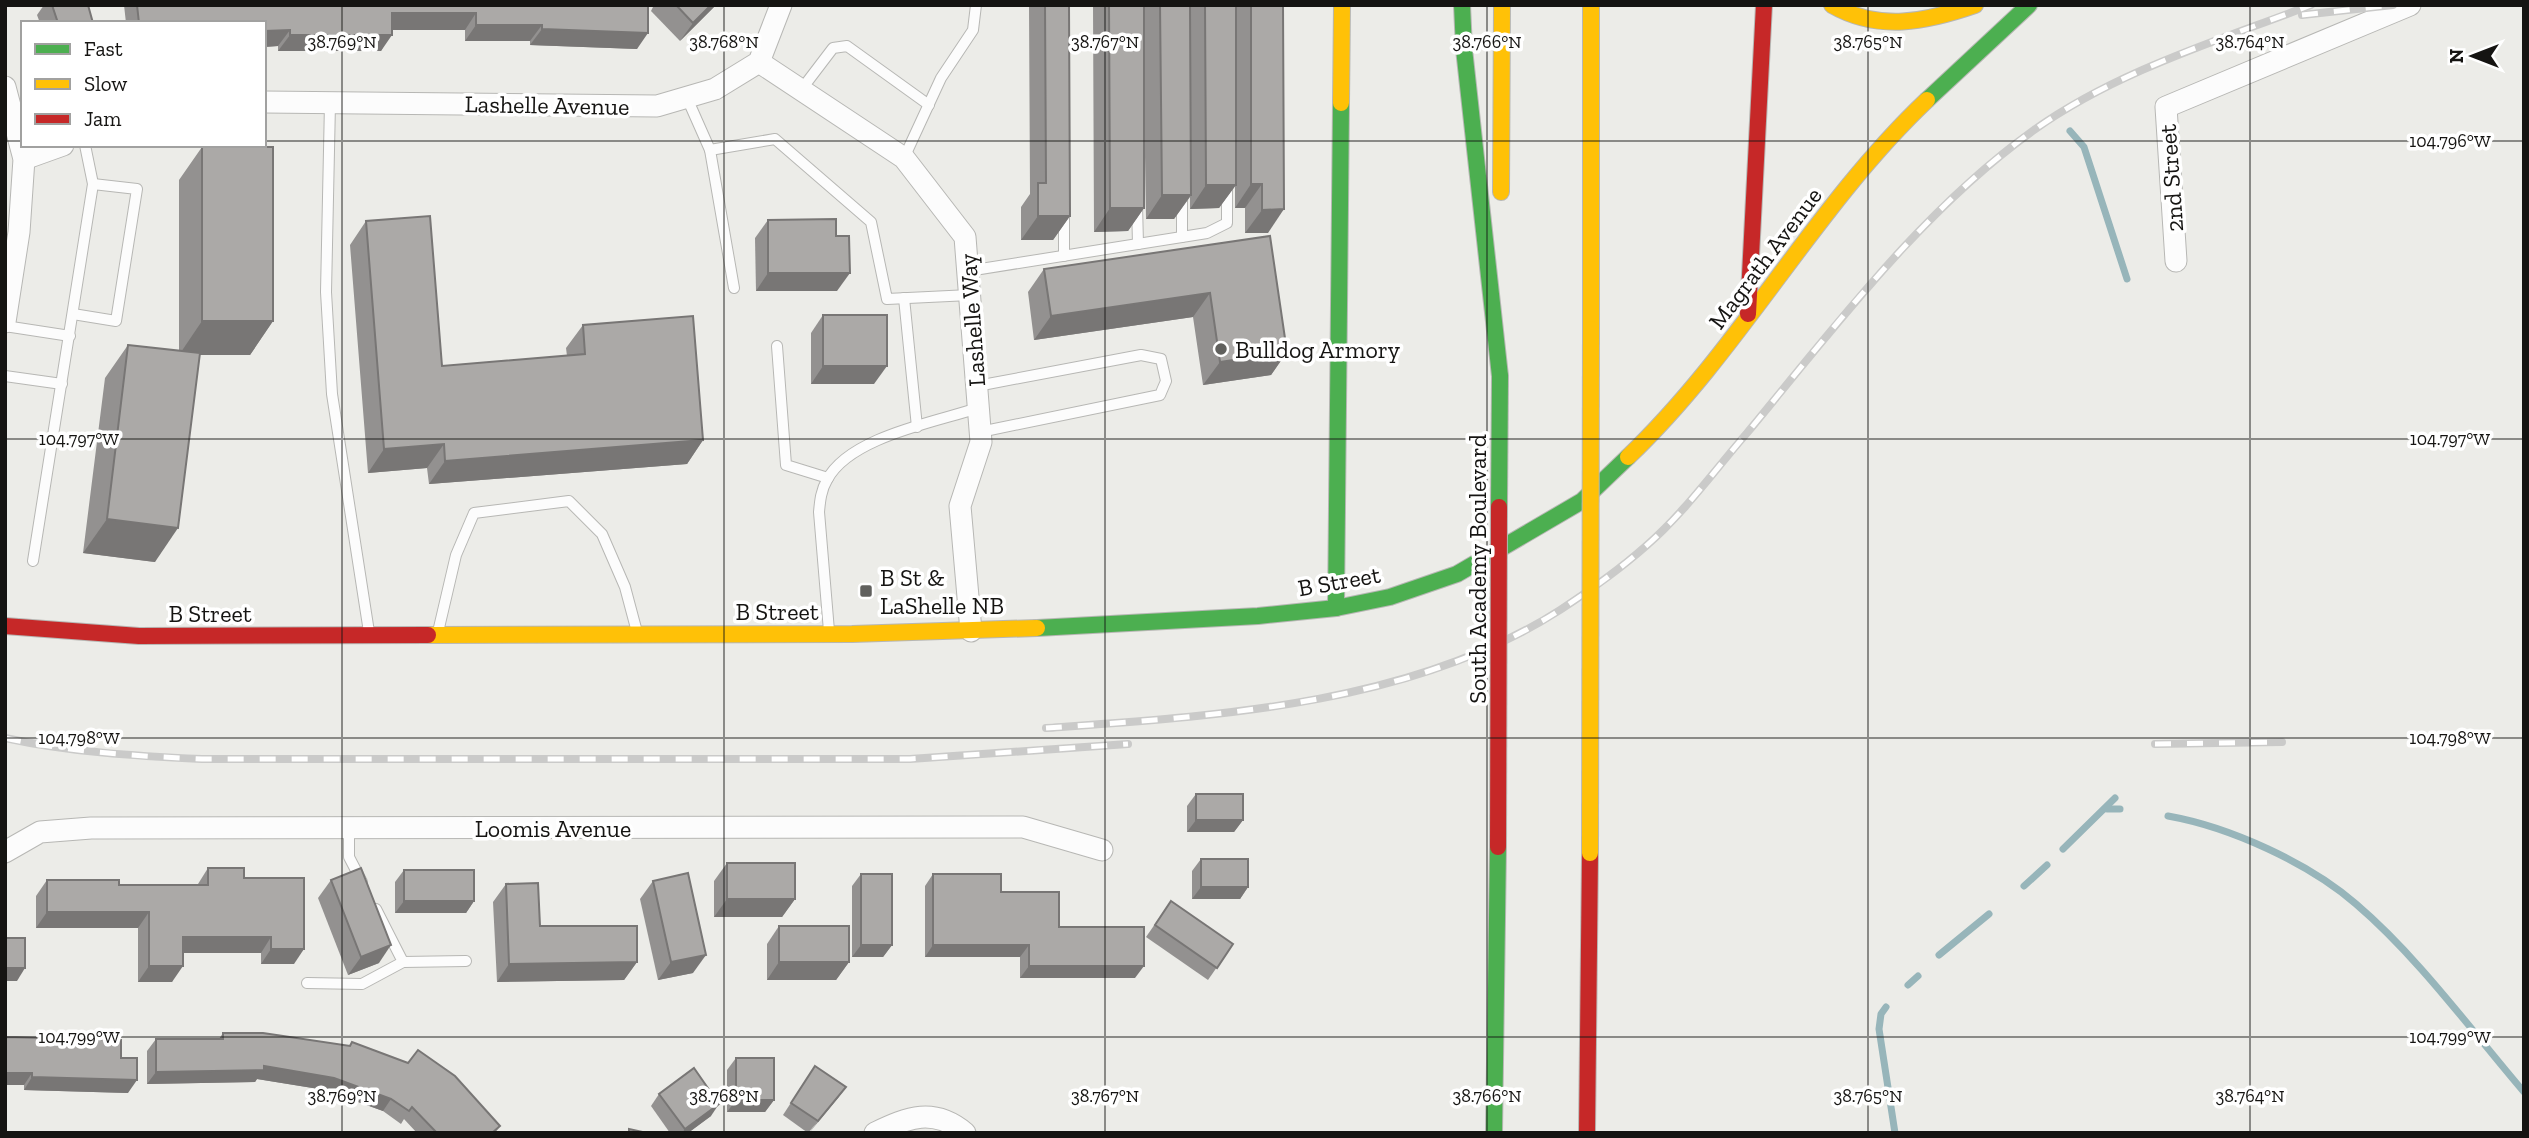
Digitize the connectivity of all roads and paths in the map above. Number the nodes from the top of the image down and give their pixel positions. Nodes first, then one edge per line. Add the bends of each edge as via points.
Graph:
1 (780, 5) edge
2 (976, 5) edge
3 (1342, 5) edge
4 (1462, 5) edge
5 (1502, 5) edge
6 (1591, 5) edge
7 (1764, 5) edge
8 (1832, 5) edge
9 (1975, 5) edge
10 (2029, 5) edge
11 (2410, 5) edge
12 (759, 61) junction
13 (5, 87) edge
14 (801, 90) junction
15 (687, 98) junction
16 (266, 102) edge
17 (330, 103) junction
18 (929, 105) junction
19 (57, 147) edge
20 (85, 147) edge
21 (710, 150) junction
22 (904, 158) junction
23 (24, 159) junction
24 (1227, 169) edge
25 (1182, 183) edge
26 (93, 184) junction
27 (1137, 191) edge
28 (1064, 201) edge
29 (1182, 237) junction
30 (1138, 244) junction
31 (1064, 256) junction
32 (2176, 261) dead end
33 (968, 271) junction
34 (734, 288) dead end
35 (970, 295) junction
36 (7, 298) edge
37 (904, 298) junction
38 (73, 314) junction
39 (1748, 314) junction
40 (5, 324) edge
41 (70, 336) junction
42 (777, 346) dead end
43 (5, 376) edge
44 (1500, 376) junction
45 (62, 384) junction
46 (977, 386) junction
47 (978, 408) junction
48 (917, 427) junction
49 (980, 432) junction
50 (828, 478) junction
51 (1532, 532) joint
52 (33, 561) dead end
53 (1336, 608) junction
54 (5, 626) edge
55 (971, 631) junction
56 (638, 634) junction
57 (829, 634) junction
58 (370, 635) junction
59 (437, 635) junction
60 (349, 828) junction
61 (1102, 850) dead end
62 (5, 852) edge
63 (367, 892) edge
64 (373, 904) edge
65 (466, 961) dead end
66 (403, 962) junction
67 (307, 983) dead end
68 (1494, 1026) junction
69 (875, 1133) edge
70 (965, 1133) edge
71 (1478, 1133) edge
72 (1494, 1133) edge
73 (1587, 1133) edge

1 - 12 street
2 - 18 lane via 973,30
3 - 53 main road
4 - 44 main road
5 - 44 main road, South Academy Boulevard
6 - 73 main road, bridge
7 - 39 main road
8 - 9 main road via 1872,21 1907,24
10 - 39 main road, Magrath Avenue via 1902,124
11 - 32 street, 2nd Street via 2166,107
12 - 14 street, Lashelle Way
12 - 15 street, Lashelle Avenue via 715,89
13 - 23 street
14 - 18 lane via 833,48 847,46
14 - 22 street, Lashelle Way
15 - 17 street, Lashelle Avenue via 657,106
15 - 21 lane
16 - 17 street, Lashelle Avenue
17 - 58 lane via 326,292 332,394
18 - 22 lane
19 - 23 street
20 - 26 lane
21 - 34 lane
21 - 37 lane via 775,139 871,222 887,299
22 - 33 street, Lashelle Way via 965,237
23 - 36 street via 19,232
24 - 29 lane via 1227,222 1207,233
25 - 29 lane
26 - 38 lane
26 - 38 lane via 137,189 116,321
27 - 30 lane
28 - 31 lane
29 - 30 lane
30 - 31 lane
31 - 33 lane
33 - 35 street, Lashelle Way
35 - 37 lane
35 - 46 street, Lashelle Way
36 - 40 street
37 - 48 lane
38 - 41 lane
39 - 51 main road, Magrath Avenue via 1706,375 1647,439 1582,501
40 - 41 lane
41 - 45 lane
42 - 50 lane via 786,465
43 - 45 lane
44 - 68 main road, South Academy Boulevard, bridge
45 - 52 lane
46 - 47 street, Lashelle Way
46 - 49 lane via 1141,355 1161,359 1167,381 1160,396
47 - 48 lane
47 - 49 street, Lashelle Way
48 - 50 lane via 866,446
49 - 55 street, Lashelle Way via 981,442 960,506
50 - 57 lane via 819,512
51 - 53 main road, B Street via 1457,574 1390,597
53 - 55 main road, B Street
54 - 58 main road, B Street via 139,636
55 - 57 main road, B Street
56 - 57 main road, B Street
56 - 59 main road, B Street
56 - 59 lane via 625,587 602,534 569,501 474,513 456,555
58 - 59 main road, B Street
60 - 61 street, Loomis Avenue via 1023,827
60 - 62 street, Loomis Avenue via 91,828 40,832
60 - 63 lane via 349,857
64 - 66 lane
65 - 66 lane
66 - 67 lane via 362,984
68 - 71 main road
68 - 72 main road, South Academy Boulevard
69 - 70 street via 926,1114

